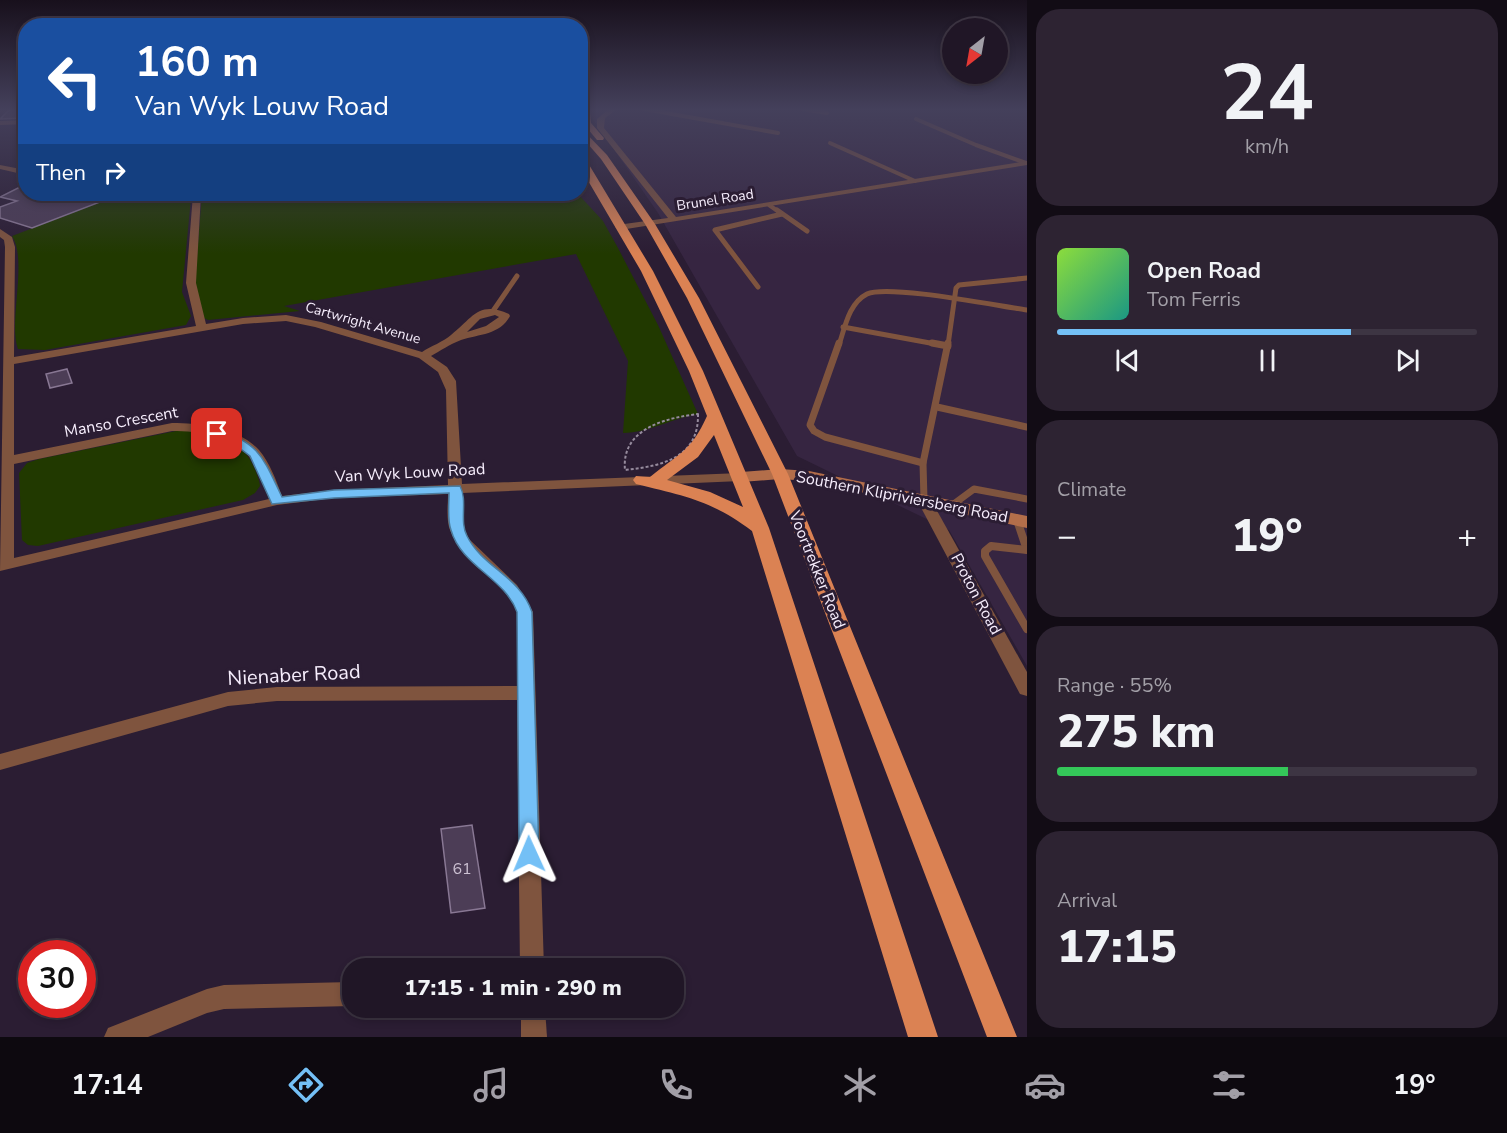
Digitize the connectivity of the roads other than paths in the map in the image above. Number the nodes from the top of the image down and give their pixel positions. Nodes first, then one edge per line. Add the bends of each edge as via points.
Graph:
1 (603, 157) edge
2 (625, 157) edge
3 (862, 157) edge
4 (1010, 157) edge
5 (1026, 163) edge
6 (0, 167) edge
7 (18, 171) edge
8 (588, 172) edge
9 (915, 181) junction
10 (588, 188) edge
11 (197, 201) edge
12 (607, 205) junction
13 (769, 205) junction
14 (782, 214) junction
15 (675, 220) junction
16 (650, 224) junction
17 (620, 227) junction
18 (807, 231) dead end
19 (0, 232) edge
20 (517, 276) dead end
21 (1027, 278) edge
22 (758, 287) dead end
23 (955, 298) junction
24 (1027, 310) edge
25 (493, 311) joint
26 (843, 327) junction
27 (202, 328) junction
28 (948, 346) junction
29 (6, 356) edge
30 (423, 356) junction
31 (4, 405) edge
32 (937, 407) junction
33 (714, 417) junction
34 (1027, 427) edge
35 (7, 461) junction
36 (923, 463) junction
37 (780, 474) junction
38 (741, 477) junction
39 (650, 480) junction
40 (456, 489) junction
41 (1027, 499) edge
42 (924, 500) junction
43 (277, 501) junction
44 (951, 506) junction
45 (1022, 521) edge
46 (760, 528) junction
47 (1027, 550) edge
48 (3, 565) edge
49 (1027, 629) edge
50 (1027, 688) edge
51 (526, 693) junction
52 (0, 762) edge
53 (532, 958) edge
54 (342, 994) edge
55 (533, 1018) edge
56 (117, 1037) edge
57 (534, 1037) edge
58 (922, 1037) edge
59 (1002, 1037) edge

1 - 16 main road, Voortrekker Road
2 - 15 street
3 - 9 lane
4 - 5 lane
5 - 9 street, Brunel Road
6 - 7 street
8 - 12 main road
9 - 13 street, Brunel Road
10 - 12 main road
11 - 27 street via 191,283
12 - 17 main road
13 - 14 lane
13 - 15 street, Brunel Road
14 - 18 lane
14 - 22 lane via 715,230
15 - 16 street, Brunel Road
16 - 17 street, Brunel Road
16 - 37 main road, Voortrekker Road via 693,298
17 - 33 main road via 647,271
19 - 29 street via 9,239 10,248
20 - 25 lane
21 - 23 lane via 959,285
23 - 24 lane
23 - 26 lane via 901,291 868,293 853,304
23 - 28 lane
25 - 30 street via 505,319
26 - 28 lane
26 - 36 lane via 810,425 825,437
27 - 29 street, Cartwright Avenue
27 - 30 street, Cartwright Avenue via 259,318 286,318
28 - 32 lane
29 - 31 street
30 - 40 street, Cartwright Avenue via 443,370 452,386
31 - 35 street
32 - 34 lane
32 - 36 lane
33 - 38 main road
33 - 39 main road via 705,441 688,458
35 - 43 street, Manso Crescent via 164,429 192,427 229,437 249,448
35 - 48 street
36 - 42 lane
37 - 38 main road, Southern Klipriviersberg Road
37 - 42 main road, Southern Klipriviersberg Road via 828,479
37 - 59 main road, Voortrekker Road
38 - 39 street, Van Wyk Louw Road
38 - 46 main road
39 - 40 street, Van Wyk Louw Road
39 - 46 main road via 711,496 737,509
40 - 43 street, Van Wyk Louw Road via 334,494
40 - 51 street, Cartwright Avenue via 456,528 460,538 520,600 526,629
41 - 44 lane via 974,489
42 - 44 main road, Southern Klipriviersberg Road
42 - 50 street, Proton Road
43 - 48 street, Van Wyk Louw Road
44 - 45 main road, Southern Klipriviersberg Road
45 - 47 lane
46 - 58 main road
47 - 49 lane via 992,546 984,556
51 - 52 street, Nienaber Road via 277,694 228,699
51 - 53 street, Cartwright Avenue
54 - 56 street via 224,997
55 - 57 street

